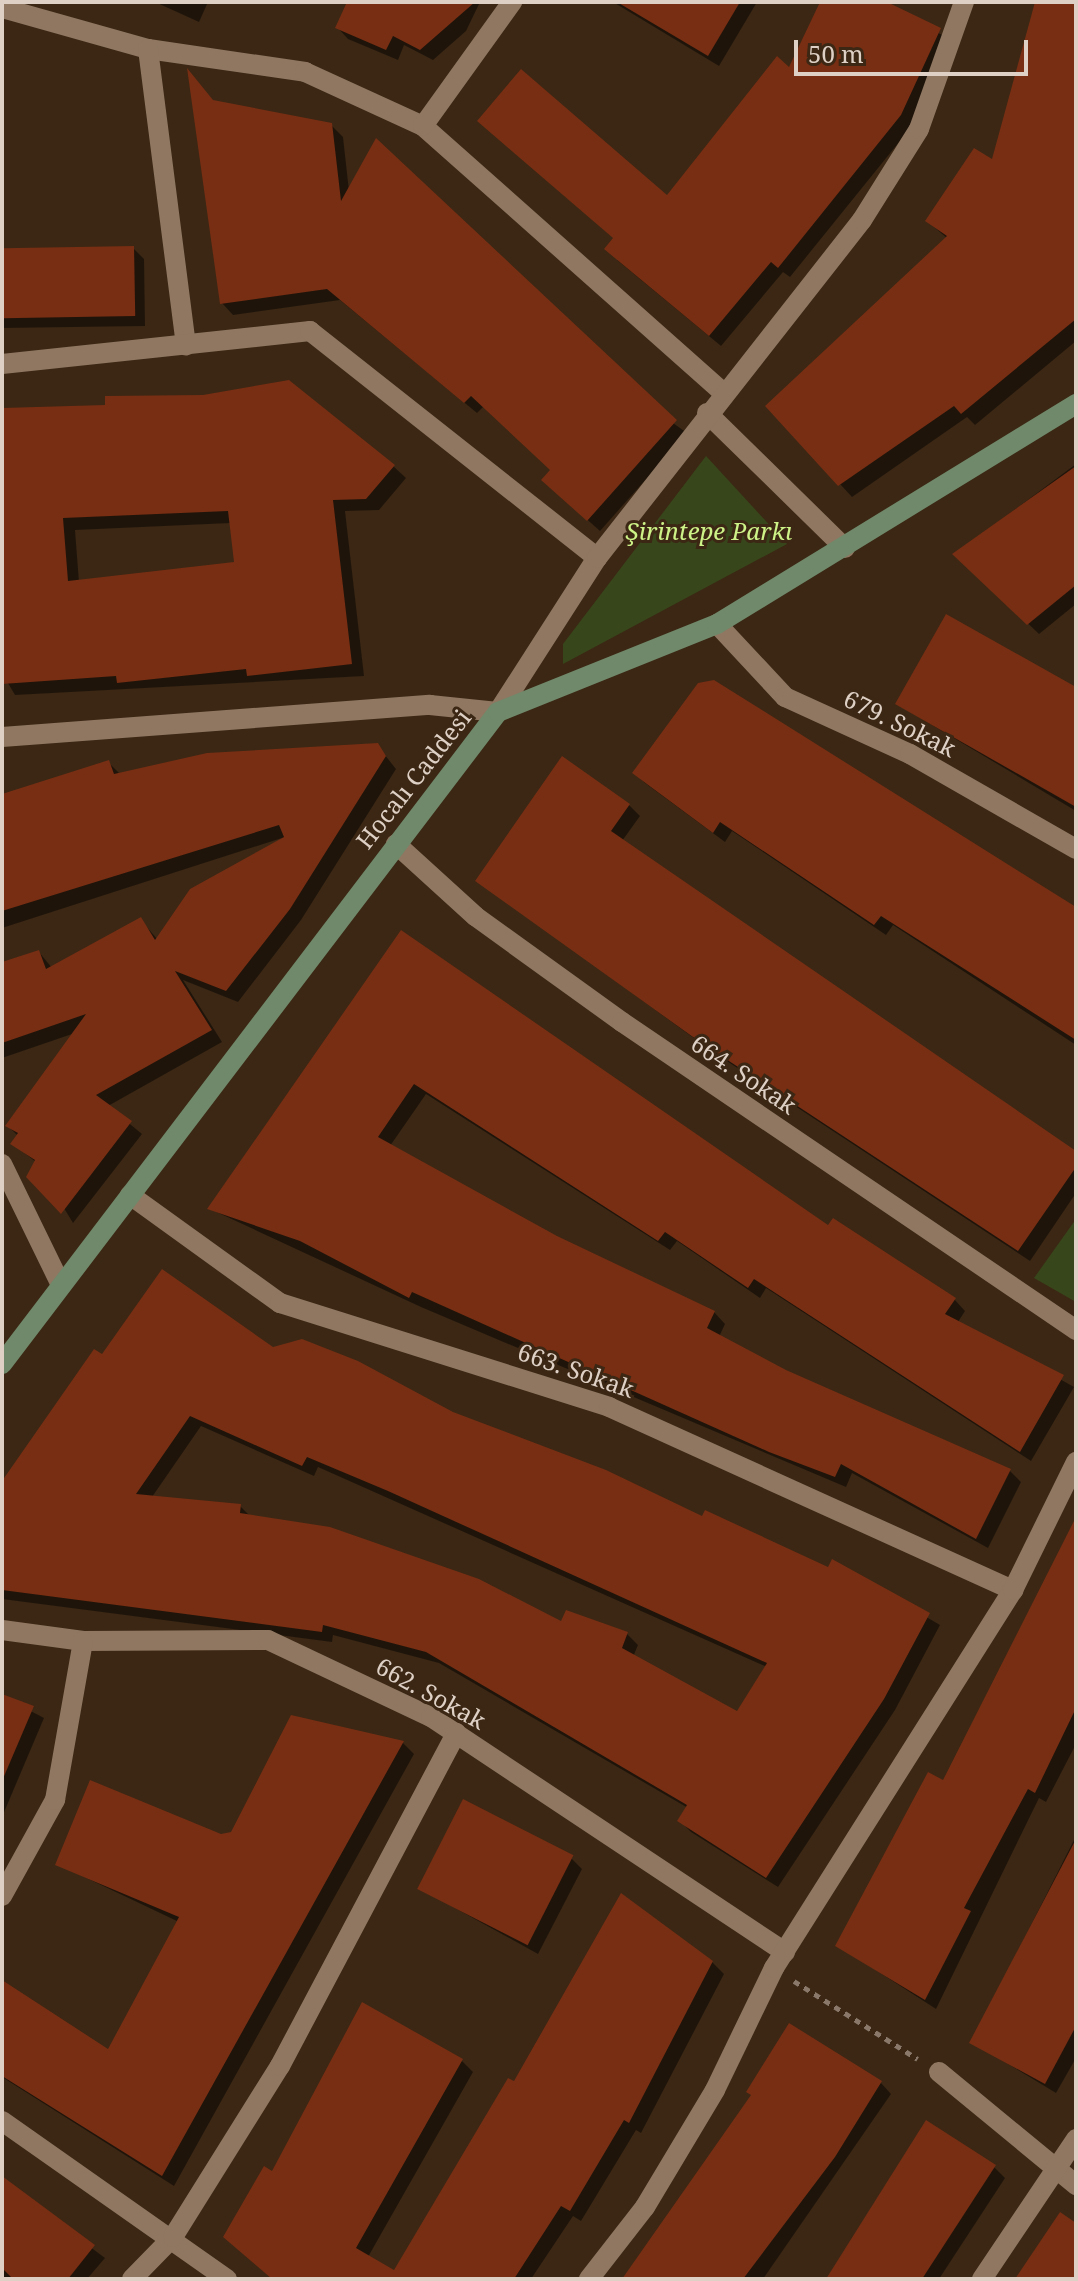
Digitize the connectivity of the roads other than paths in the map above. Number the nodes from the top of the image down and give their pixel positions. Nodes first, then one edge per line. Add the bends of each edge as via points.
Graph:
1 (512, 2) edge
2 (964, 2) edge
3 (2, 8) edge
4 (148, 49) junction
5 (423, 126) junction
6 (186, 346) junction
7 (2, 364) edge
8 (721, 391) junction
9 (1076, 404) edge
10 (707, 413) junction
11 (845, 548) junction
12 (597, 558) junction
13 (717, 624) junction
14 (498, 712) junction
15 (2, 737) edge
16 (396, 844) junction
17 (1076, 849) edge
18 (2, 1164) edge
19 (130, 1195) junction
20 (61, 1285) junction
21 (1076, 1330) edge
22 (2, 1364) edge
23 (1076, 1462) edge
24 (1013, 1590) junction
25 (2, 1630) edge
26 (83, 1641) junction
27 (456, 1733) junction
28 (2, 1896) edge
29 (779, 1960) junction
30 (939, 2072) road end
31 (2, 2121) edge
32 (1076, 2139) edge
33 (1068, 2179) edge
34 (173, 2237) junction
35 (132, 2279) edge
36 (227, 2279) edge
37 (589, 2279) edge
38 (982, 2279) edge

1 - 5 street
2 - 8 street via 919,129 862,220
3 - 4 street
4 - 5 street via 305,72
4 - 6 street
5 - 8 street
6 - 7 street
6 - 12 street via 310,331
8 - 10 street
9 - 11 street, Hocalı Caddesi
10 - 11 street
10 - 12 street
11 - 13 street, Hocalı Caddesi
12 - 14 street
13 - 14 street, Hocalı Caddesi
13 - 17 street, 679. Sokak via 785,697 910,754
14 - 15 street via 430,705
14 - 16 street, Hocalı Caddesi
16 - 19 street, Hocalı Caddesi
16 - 21 street, 664. Sokak via 475,916 622,1022
18 - 20 street
19 - 20 street, Hocalı Caddesi
19 - 24 street, 663. Sokak via 280,1303 609,1407
20 - 22 street, Hocalı Caddesi
23 - 24 street
24 - 29 street
25 - 26 street, 662. Sokak
26 - 27 street, 662. Sokak via 268,1640
26 - 28 street via 55,1800
27 - 29 street, 662. Sokak
27 - 34 street via 280,2066
29 - 37 street via 715,2090 645,2207
30 - 33 street
31 - 34 street
32 - 33 street
33 - 38 street
34 - 35 street
34 - 36 street

